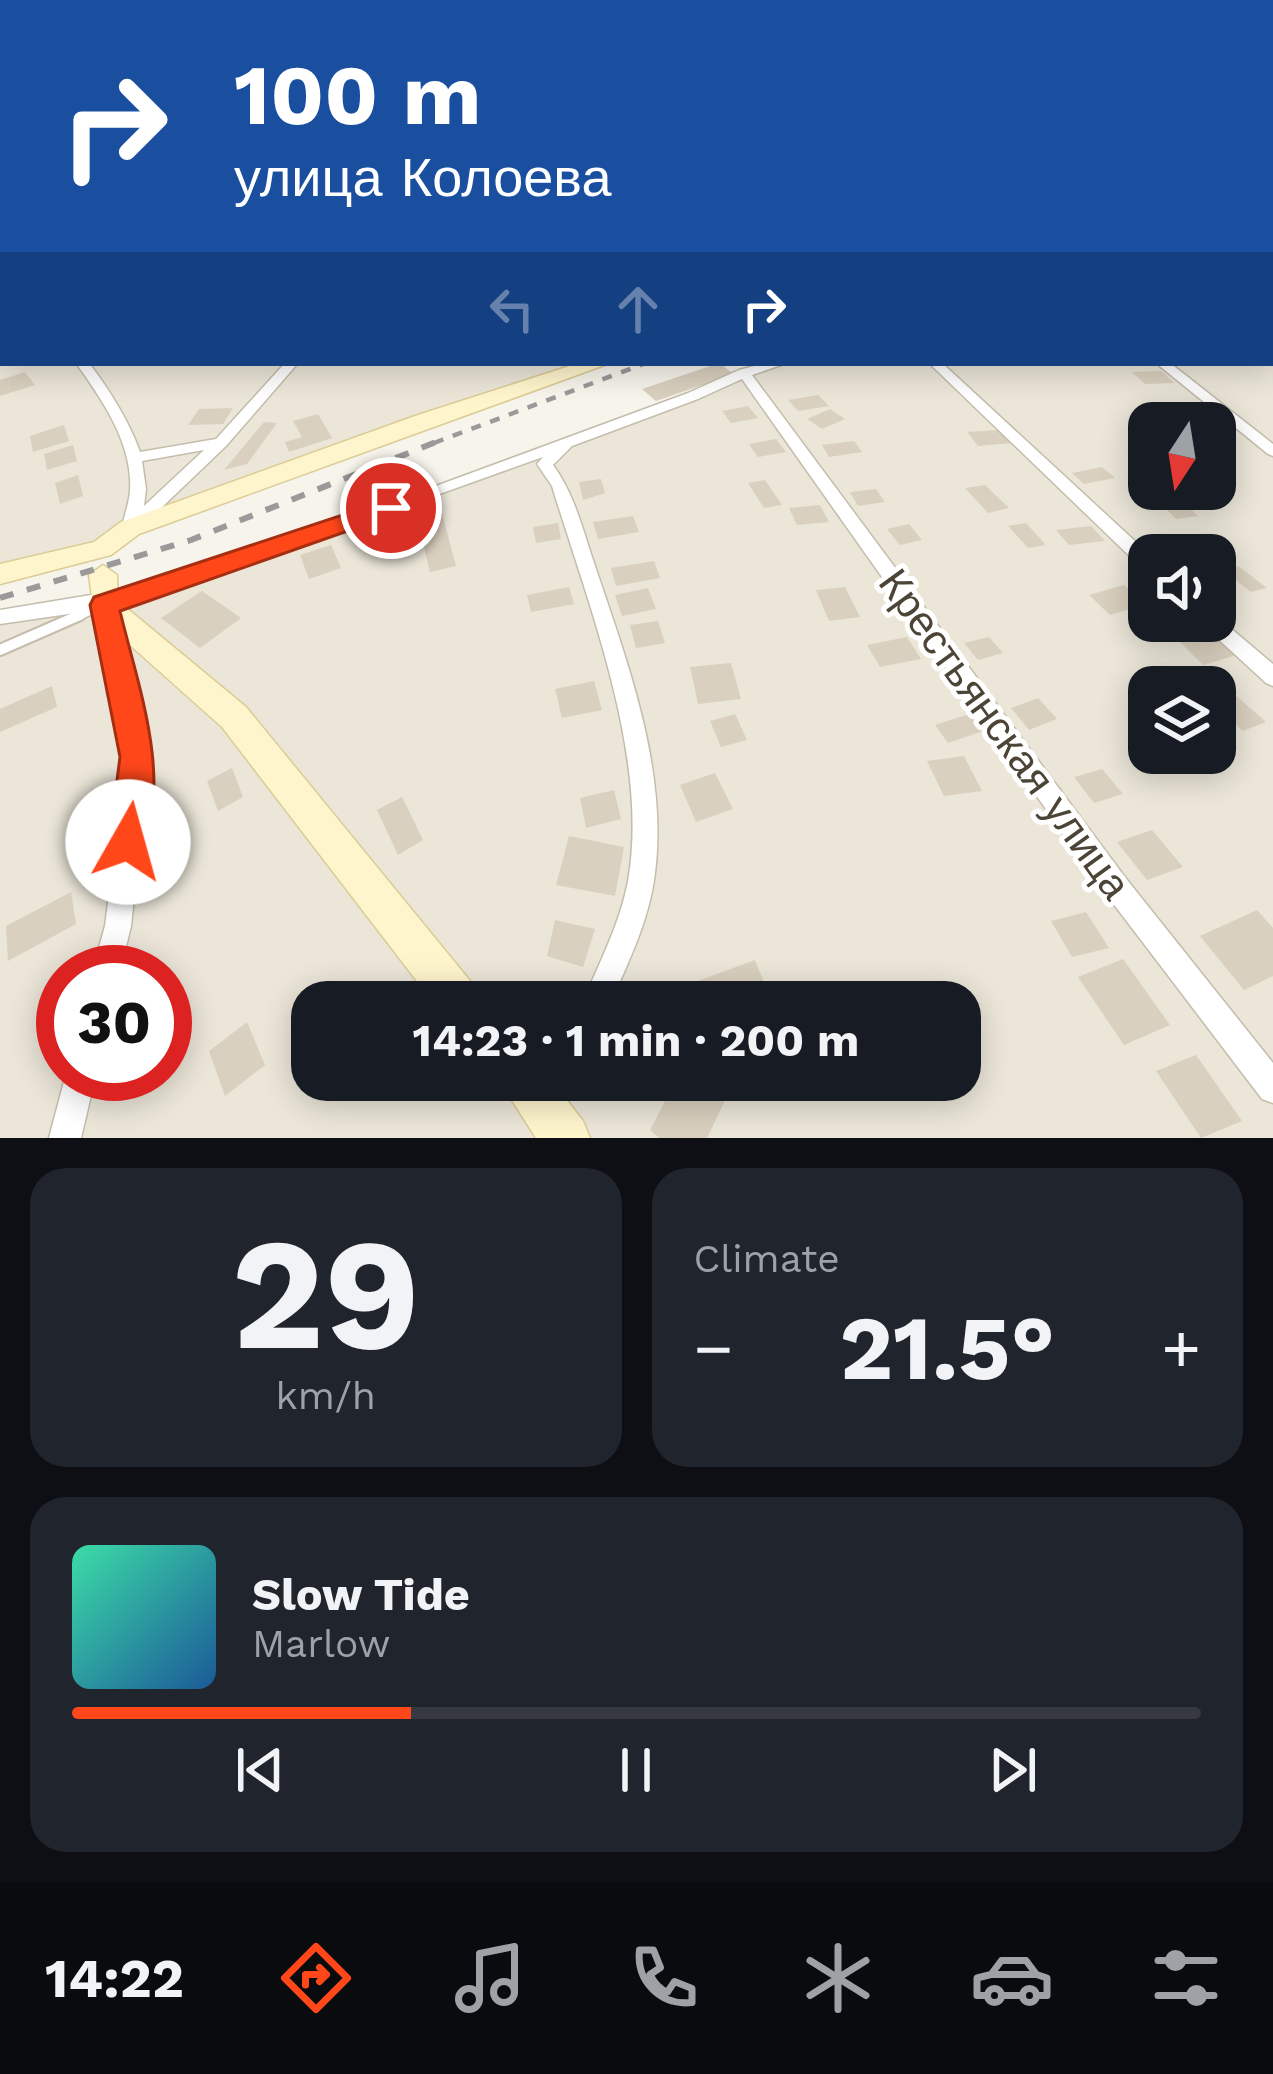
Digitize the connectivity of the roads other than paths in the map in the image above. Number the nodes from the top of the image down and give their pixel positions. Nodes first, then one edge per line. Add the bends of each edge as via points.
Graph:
1 (84, 366) edge
2 (289, 366) edge
3 (590, 366) edge
4 (770, 366) edge
5 (937, 366) edge
6 (1166, 366) edge
7 (744, 373) junction
8 (570, 440) junction
9 (221, 443) junction
10 (1273, 451) edge
11 (132, 458) junction
12 (181, 499) junction
13 (130, 528) junction
14 (1128, 544) edge
15 (103, 573) junction
16 (0, 574) edge
17 (0, 617) edge
18 (1234, 642) edge
19 (0, 650) edge
20 (1273, 677) edge
21 (113, 945) edge
22 (443, 981) edge
23 (605, 981) edge
24 (1273, 1088) edge
25 (74, 1101) edge
26 (65, 1138) edge

1 - 11 street via 113,405
2 - 9 street
3 - 12 street
4 - 7 street
5 - 14 street
6 - 10 street
7 - 8 street
7 - 24 street, Крестьянская улица via 1115,886
8 - 15 street via 431,494
8 - 23 street via 545,464 560,486 626,701 643,796 642,880
9 - 11 street
9 - 12 street
11 - 13 street via 139,488
12 - 13 street
13 - 15 street
15 - 16 street
15 - 17 street via 38,608
15 - 19 lane
15 - 21 street via 138,757
15 - 22 street via 234,717
18 - 20 street
25 - 26 street

